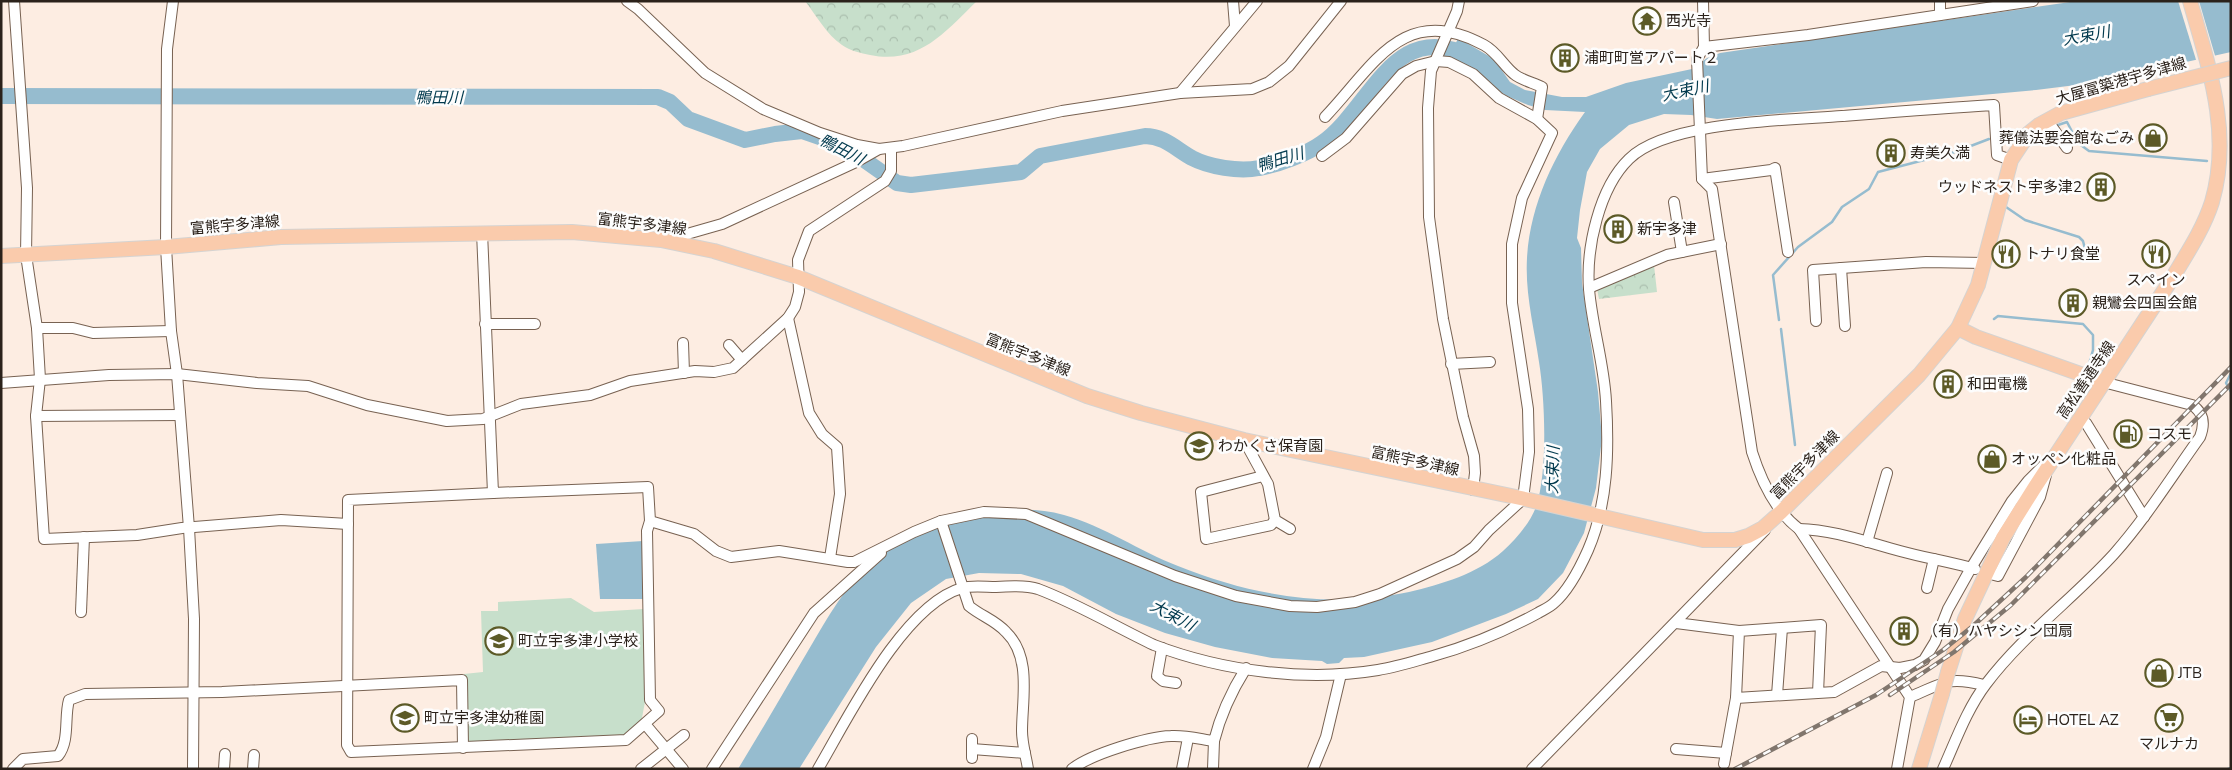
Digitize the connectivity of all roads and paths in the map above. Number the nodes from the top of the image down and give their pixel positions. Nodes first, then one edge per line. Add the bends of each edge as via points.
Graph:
1 (14, 1) edge
2 (173, 1) edge
3 (627, 1) edge
4 (1233, 1) edge
5 (1257, 1) edge
6 (1341, 1) edge
7 (1458, 1) edge
8 (1703, 1) edge
9 (1940, 1) edge
10 (2033, 1) edge
11 (2190, 1) edge
12 (1985, 5) edge
13 (1940, 15) junction
14 (1235, 26) junction
15 (1449, 30) junction
16 (1704, 47) junction
17 (1436, 62) junction
18 (2231, 68) edge
19 (1180, 93) junction
20 (1325, 117) dead end
21 (1537, 119) junction
22 (2047, 120) junction
23 (1701, 129) junction
24 (2226, 146) edge
25 (891, 148) junction
26 (2067, 148) dead end
27 (879, 149) junction
28 (1322, 156) dead end
29 (2011, 160) junction
30 (1702, 179) junction
31 (1674, 202) dead end
32 (482, 232) junction
33 (667, 242) junction
34 (1721, 244) junction
35 (166, 247) junction
36 (1682, 252) junction
37 (1788, 252) dead end
38 (26, 254) junction
39 (1, 256) edge
40 (1984, 263) junction
41 (1841, 268) junction
42 (798, 277) junction
43 (1589, 288) junction
44 (788, 318) junction
45 (1816, 321) dead end
46 (485, 324) junction
47 (535, 324) dead end
48 (1845, 326) dead end
49 (37, 328) junction
50 (1958, 328) junction
51 (171, 331) junction
52 (683, 343) dead end
53 (728, 345) dead end
54 (742, 360) junction
55 (1490, 362) dead end
56 (1451, 364) junction
57 (684, 373) junction
58 (177, 374) junction
59 (40, 379) junction
60 (2103, 382) junction
61 (1, 383) edge
62 (180, 415) junction
63 (36, 416) junction
64 (489, 417) junction
65 (2080, 418) junction
66 (1244, 440) junction
67 (2058, 452) junction
68 (2048, 467) junction
69 (1887, 473) dead end
70 (1263, 476) junction
71 (1473, 490) junction
72 (493, 493) junction
73 (1524, 499) junction
74 (1780, 512) junction
75 (1597, 516) junction
76 (2144, 517) junction
77 (1275, 520) junction
78 (650, 522) junction
79 (942, 522) junction
80 (348, 524) junction
81 (189, 528) junction
82 (1290, 529) dead end
83 (1799, 529) junction
84 (84, 537) junction
85 (1867, 542) junction
86 (889, 546) junction
87 (830, 558) junction
88 (1934, 559) junction
89 (1973, 569) junction
90 (1994, 575) dead end
91 (962, 584) junction
92 (1927, 588) dead end
93 (81, 612) dead end
94 (1676, 623) junction
95 (1782, 628) junction
96 (1739, 631) junction
97 (1162, 648) junction
98 (1888, 666) junction
99 (1246, 668) junction
100 (1341, 674) junction
101 (1176, 683) dead end
102 (346, 685) junction
103 (1984, 686) junction
104 (193, 692) junction
105 (1818, 693) junction
106 (1777, 695) junction
107 (1910, 697) junction
108 (1736, 698) junction
109 (645, 724) junction
110 (684, 735) dead end
111 (1188, 738) junction
112 (1214, 741) junction
113 (463, 748) junction
114 (666, 749) junction
115 (972, 749) dead end
116 (1676, 749) dead end
117 (1025, 753) junction
118 (1726, 753) junction
119 (225, 754) dead end
120 (254, 756) dead end
121 (1724, 764) dead end
122 (13, 769) edge
123 (193, 769) edge
124 (224, 769) edge
125 (253, 769) edge
126 (642, 769) edge
127 (683, 769) edge
128 (712, 769) edge
129 (818, 769) edge
130 (1028, 769) edge
131 (1072, 769) edge
132 (1182, 769) edge
133 (1213, 769) edge
134 (1313, 769) edge
135 (1532, 769) edge
136 (1897, 769) edge
137 (1918, 769) edge
138 (1944, 769) edge

1 - 38 street via 27,188
2 - 35 street via 167,49
3 - 27 street via 705,73 763,109 820,133
4 - 14 street
5 - 14 street
6 - 19 street via 1289,66 1269,82 1252,89
7 - 15 street
8 - 16 street
9 - 13 street
10 - 12 street
11 - 24 main road, 高松善通寺線 via 2219,106
12 - 13 street
13 - 16 street
14 - 19 street
15 - 17 street
15 - 20 street via 1419,32 1385,49
15 - 21 street via 1484,45 1514,75 1542,87
16 - 23 street via 1697,59
17 - 21 street via 1450,62 1474,74 1499,98
17 - 28 street via 1416,66 1402,74 1346,138
17 - 56 street via 1431,71 1428,108 1429,217
18 - 22 main road, 大屋冨築港宇多津線, bridge via 2061,113
19 - 25 street via 1062,111
21 - 73 street via 1552,133 1522,198 1512,244 1512,303 1528,409 1529,452
22 - 26 street
22 - 29 main road, 大屋冨築港宇多津線 via 2029,134
23 - 29 street via 1994,105 1997,155
23 - 30 street
23 - 43 street via 1661,139 1630,157 1619,170 1598,214
24 - 60 main road, 高松善通寺線 via 2203,223 2171,280
25 - 27 street
25 - 42 street via 891,171 885,181 809,231 798,260
27 - 33 street via 722,224
29 - 40 main road, 大屋冨築港宇多津線
30 - 34 street via 1712,189
30 - 37 street via 1775,168
31 - 36 street
32 - 33 main road, 富熊宇多津線 via 572,232
32 - 35 main road, 富熊宇多津線 via 280,237
32 - 46 street
33 - 42 main road, 富熊宇多津線 via 714,251
34 - 36 street
34 - 74 street via 1752,452 1756,467
35 - 38 main road, 富熊宇多津線
35 - 51 street
36 - 43 street via 1652,260
38 - 39 main road, 富熊宇多津線
38 - 49 street
40 - 41 street via 1926,262
40 - 50 main road, 大屋冨築港宇多津線 via 1978,285
41 - 45 street via 1813,270
41 - 48 street
42 - 44 street via 799,292
42 - 66 main road, 富熊宇多津線 via 1077,392 1141,413
43 - 75 street via 1606,398 1607,451
44 - 54 street
44 - 87 street via 809,412 822,434 837,447 840,494
46 - 47 street
46 - 64 street
49 - 51 street via 73,328 93,333
49 - 59 street
50 - 60 main road
50 - 74 main road, 富熊宇多津線 via 1919,374
51 - 58 street
52 - 57 street
53 - 54 street
54 - 57 street via 733,368
55 - 56 street
56 - 71 street via 1474,456
57 - 64 street via 630,381 590,395 521,404
58 - 59 street
58 - 62 street
58 - 64 street via 308,386 367,405 448,421
59 - 61 street
59 - 63 street
60 - 65 main road, 高松善通寺線
60 - 76 street via 2192,405 2202,416 2200,437
62 - 63 street
62 - 81 street
63 - 84 street via 44,539
64 - 72 street
65 - 67 main road, 高松善通寺線
65 - 76 street
66 - 70 street
66 - 71 main road, 富熊宇多津線
67 - 68 main road, 高松善通寺線
67 - 89 street via 2017,494
68 - 90 street via 2040,498 1998,576
68 - 137 main road, 高松善通寺線, bridge via 1990,563 1966,619
69 - 85 street via 1881,506
70 - 77 street via 1268,484
70 - 77 street via 1200,492 1206,539 1271,525
71 - 73 main road, 富熊宇多津線
72 - 78 street via 648,487
72 - 80 street via 348,500
73 - 75 main road, 富熊宇多津線
73 - 79 street via 1457,560 1380,594 1355,602 1317,607 1290,606 1236,596 1175,576 1026,514 984,512
74 - 75 main road, 富熊宇多津線 via 1763,528 1734,540 1704,540
74 - 83 street
74 - 94 street
75 - 100 street via 1582,563 1554,604 1513,626 1453,650 1386,669
76 - 103 street via 2114,554 2024,640
77 - 82 street
78 - 87 street via 694,534 716,551 731,557 779,551
78 - 109 street via 647,532 650,700 659,712
79 - 86 street
79 - 91 street
80 - 81 street via 280,520
80 - 102 street
81 - 84 street via 137,535
81 - 104 street via 194,619
83 - 85 street via 1818,530
83 - 98 street
84 - 93 street
85 - 88 street
86 - 87 street via 854,562
86 - 128 street via 814,613
88 - 89 street
88 - 92 street
89 - 98 street via 1948,609 1924,660 1915,666
91 - 97 street via 1036,588
91 - 117 street via 969,606 1008,633 1019,652 1024,672 1022,732
91 - 129 street via 926,610 897,642
94 - 96 street
94 - 135 street
95 - 96 street
95 - 105 street via 1821,624
95 - 106 street
96 - 108 street
97 - 99 street
97 - 101 street via 1157,676
98 - 105 street via 1881,666 1834,692
98 - 107 street
99 - 100 street via 1306,676
99 - 112 street via 1229,694
100 - 134 street via 1326,737
102 - 104 street
102 - 113 street via 347,745 351,752
102 - 113 street via 462,680
103 - 107 street via 1947,681
103 - 138 street
104 - 122 street via 74,696 69,700 66,731 58,756 23,759
104 - 123 street
105 - 106 street
106 - 108 street
107 - 136 street
108 - 118 street
109 - 113 street via 626,740
109 - 114 street
110 - 114 street
111 - 112 street
111 - 131 street via 1171,736 1149,740 1093,755
111 - 132 street
112 - 133 street
114 - 126 street
114 - 127 street
115 - 117 street
116 - 118 street
117 - 130 street
118 - 121 street
119 - 124 street
120 - 125 street

